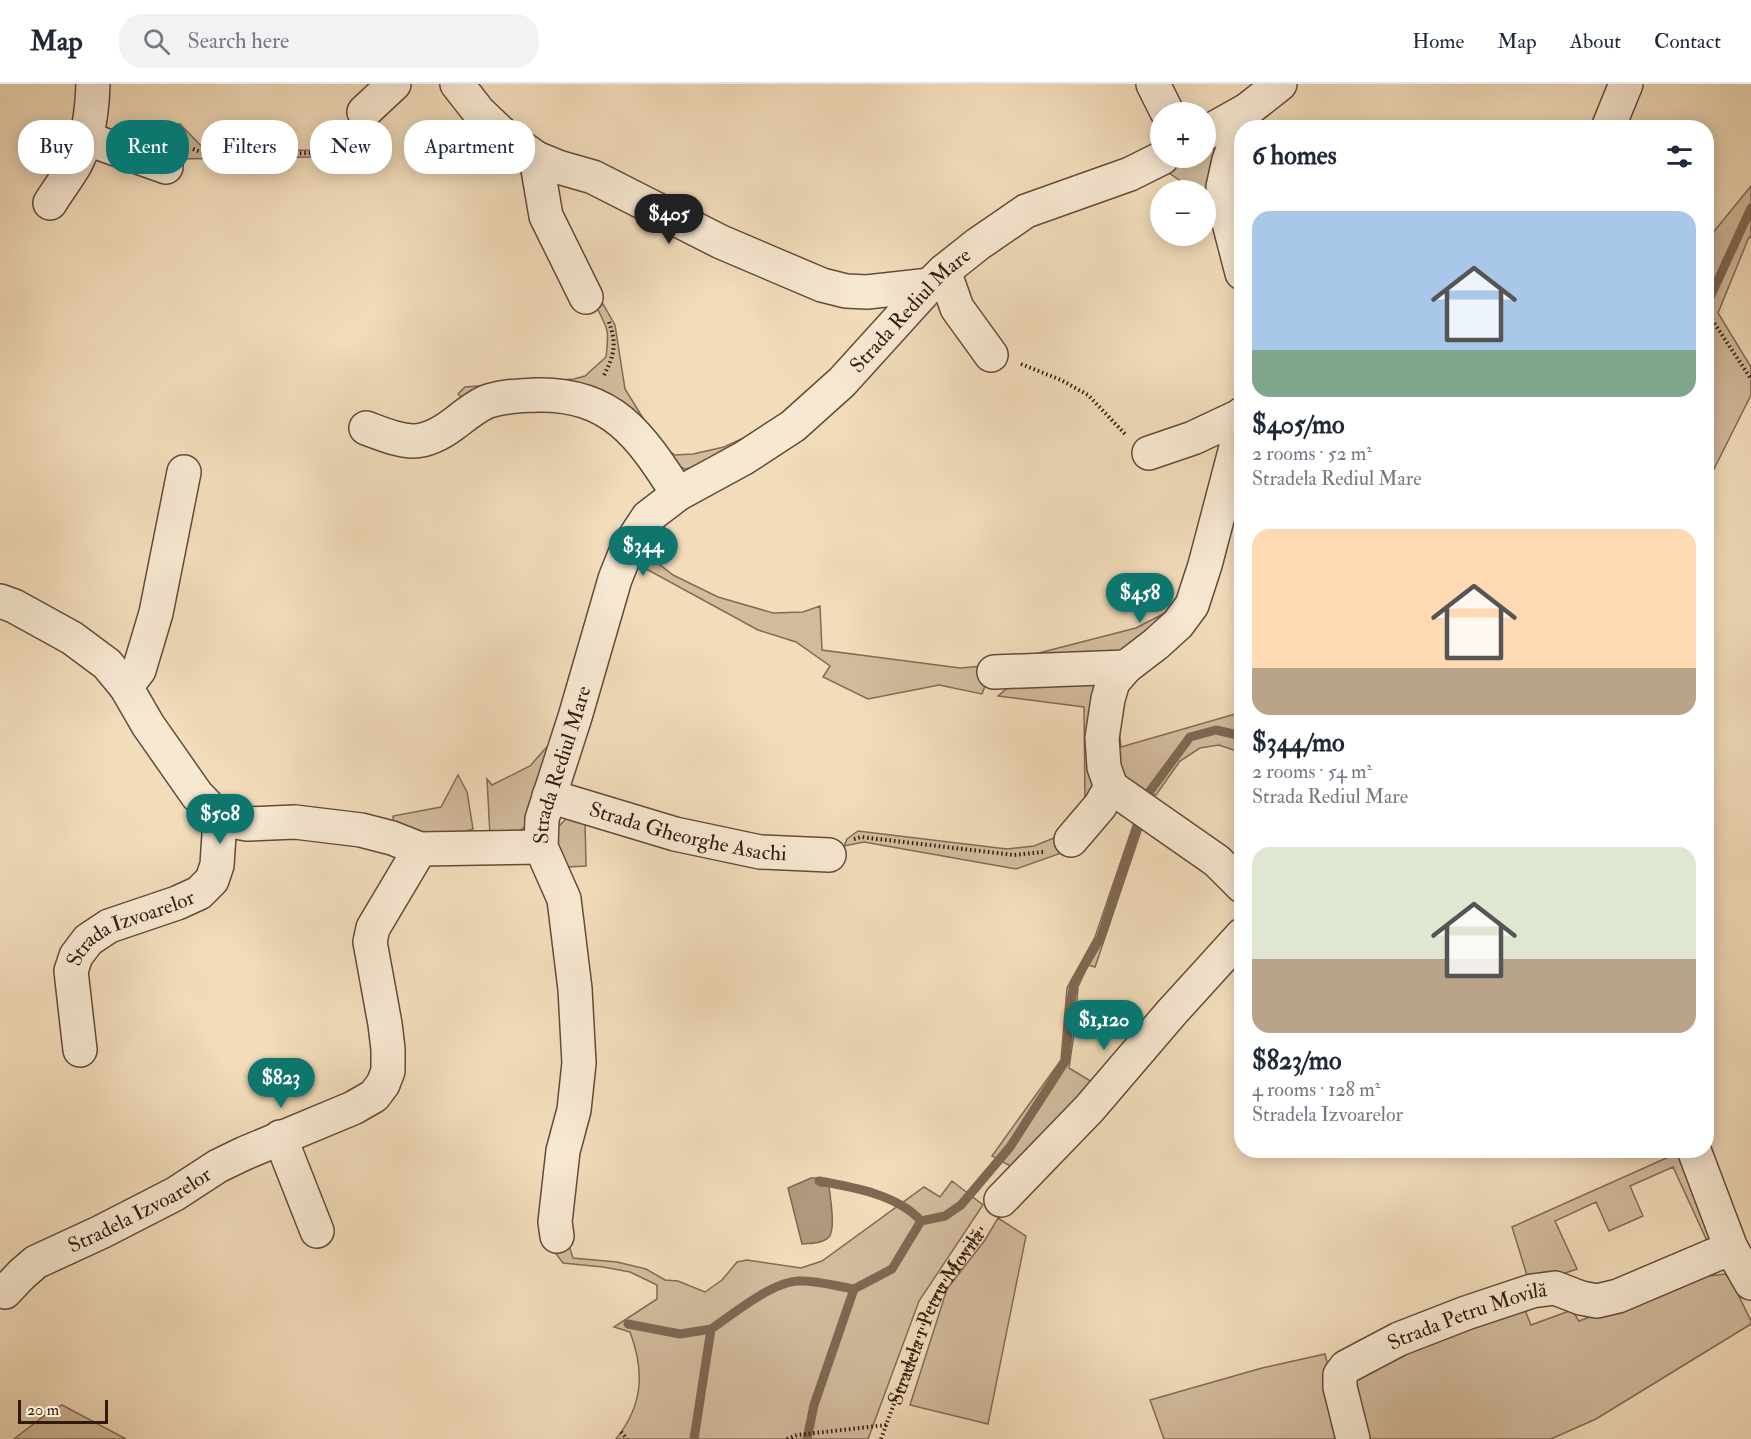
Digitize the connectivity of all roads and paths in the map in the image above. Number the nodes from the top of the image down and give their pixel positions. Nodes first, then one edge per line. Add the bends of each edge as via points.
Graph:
1 (93, 84) edge
2 (457, 84) edge
3 (1153, 84) edge
4 (1280, 84) edge
5 (1626, 84) edge
6 (377, 99) edge
7 (1162, 102) edge
8 (1247, 110) junction
9 (90, 120) edge
10 (1243, 120) edge
11 (1611, 120) edge
12 (1216, 127) edge
13 (1234, 144) edge
14 (189, 156) edge
15 (536, 158) junction
16 (1150, 164) edge
17 (68, 174) edge
18 (50, 203) dead end
19 (1234, 239) edge
20 (937, 278) junction
21 (586, 297) joint
22 (1714, 321) edge
23 (991, 356) joint
24 (1751, 379) edge
25 (589, 402) junction
26 (1234, 419) edge
27 (366, 428) dead end
28 (1149, 453) joint
29 (1234, 467) edge
30 (184, 472) dead end
31 (678, 494) junction
32 (0, 601) edge
33 (1126, 667) junction
34 (994, 672) dead end
35 (126, 687) junction
36 (1111, 787) junction
37 (549, 796) junction
38 (220, 819) junction
39 (1071, 840) joint
40 (541, 847) junction
41 (420, 849) junction
42 (829, 855) joint
43 (1234, 878) edge
44 (1234, 944) edge
45 (80, 1050) dead end
46 (280, 1137) junction
47 (1697, 1158) edge
48 (1001, 1200) joint
49 (317, 1232) dead end
50 (556, 1236) dead end
51 (1731, 1248) junction
52 (1751, 1283) edge
53 (5, 1292) dead end
54 (886, 1425) junction
55 (621, 1432) dead end
56 (627, 1439) edge
57 (787, 1439) edge
58 (881, 1439) edge
59 (1353, 1439) edge

1 - 9 street
2 - 15 street via 501,133
3 - 7 street
4 - 8 street
5 - 11 street
6 - 14 path via 368,121 310,153
8 - 10 street
8 - 12 street
13 - 19 street via 1223,187
15 - 20 street via 593,177 721,242 822,285 867,292
15 - 21 street via 546,216
16 - 20 street, Strada Rediul Mare via 1026,211
17 - 18 street
20 - 23 street
20 - 31 street, Strada Rediul Mare via 842,382 793,426
21 - 25 path via 597,301 609,320 614,354
22 - 24 path
23 - 28 path via 1012,360 1088,395
25 - 27 street via 551,395 486,402 432,438 412,442
25 - 31 street via 604,408 637,435
26 - 28 street
29 - 33 street via 1192,605 1178,624
30 - 35 street via 156,613 139,670
31 - 37 street, Strada Rediul Mare via 648,517 627,549
32 - 35 street via 72,638 107,664
33 - 34 street
33 - 36 street via 1113,682 1102,738 1104,767
35 - 38 street via 197,795
36 - 39 street
36 - 43 street via 1217,861
37 - 40 street, Strada Rediul Mare via 542,819
37 - 42 street, Strada Gheorghe Asachi via 696,839 760,852
38 - 41 street via 362,830
38 - 45 street, Strada Izvoarelor via 217,865 212,880 177,903 109,926 88,940 76,956 70,971
39 - 42 path via 1045,851 1014,855 861,837 841,843
40 - 41 street
40 - 50 street, Strada Rediul Mare via 564,899 579,1063 574,1110 563,1150
41 - 46 street, Stradela Izvoarelor via 372,928 370,942 388,1049 388,1071 383,1084 374,1096 353,1108
44 - 48 street via 1089,1109
46 - 49 street
46 - 53 street, Stradela Izvoarelor via 36,1262
47 - 51 street
48 - 54 path, Stradela 1 Petru Movilă via 929,1309
51 - 52 street
51 - 59 street, Strada Petru Movilă via 1618,1296 1597,1301 1555,1288 1532,1291 1400,1339 1346,1367 1340,1375
54 - 57 path
54 - 58 path, Stradela 1 Petru Movilă
55 - 56 path

